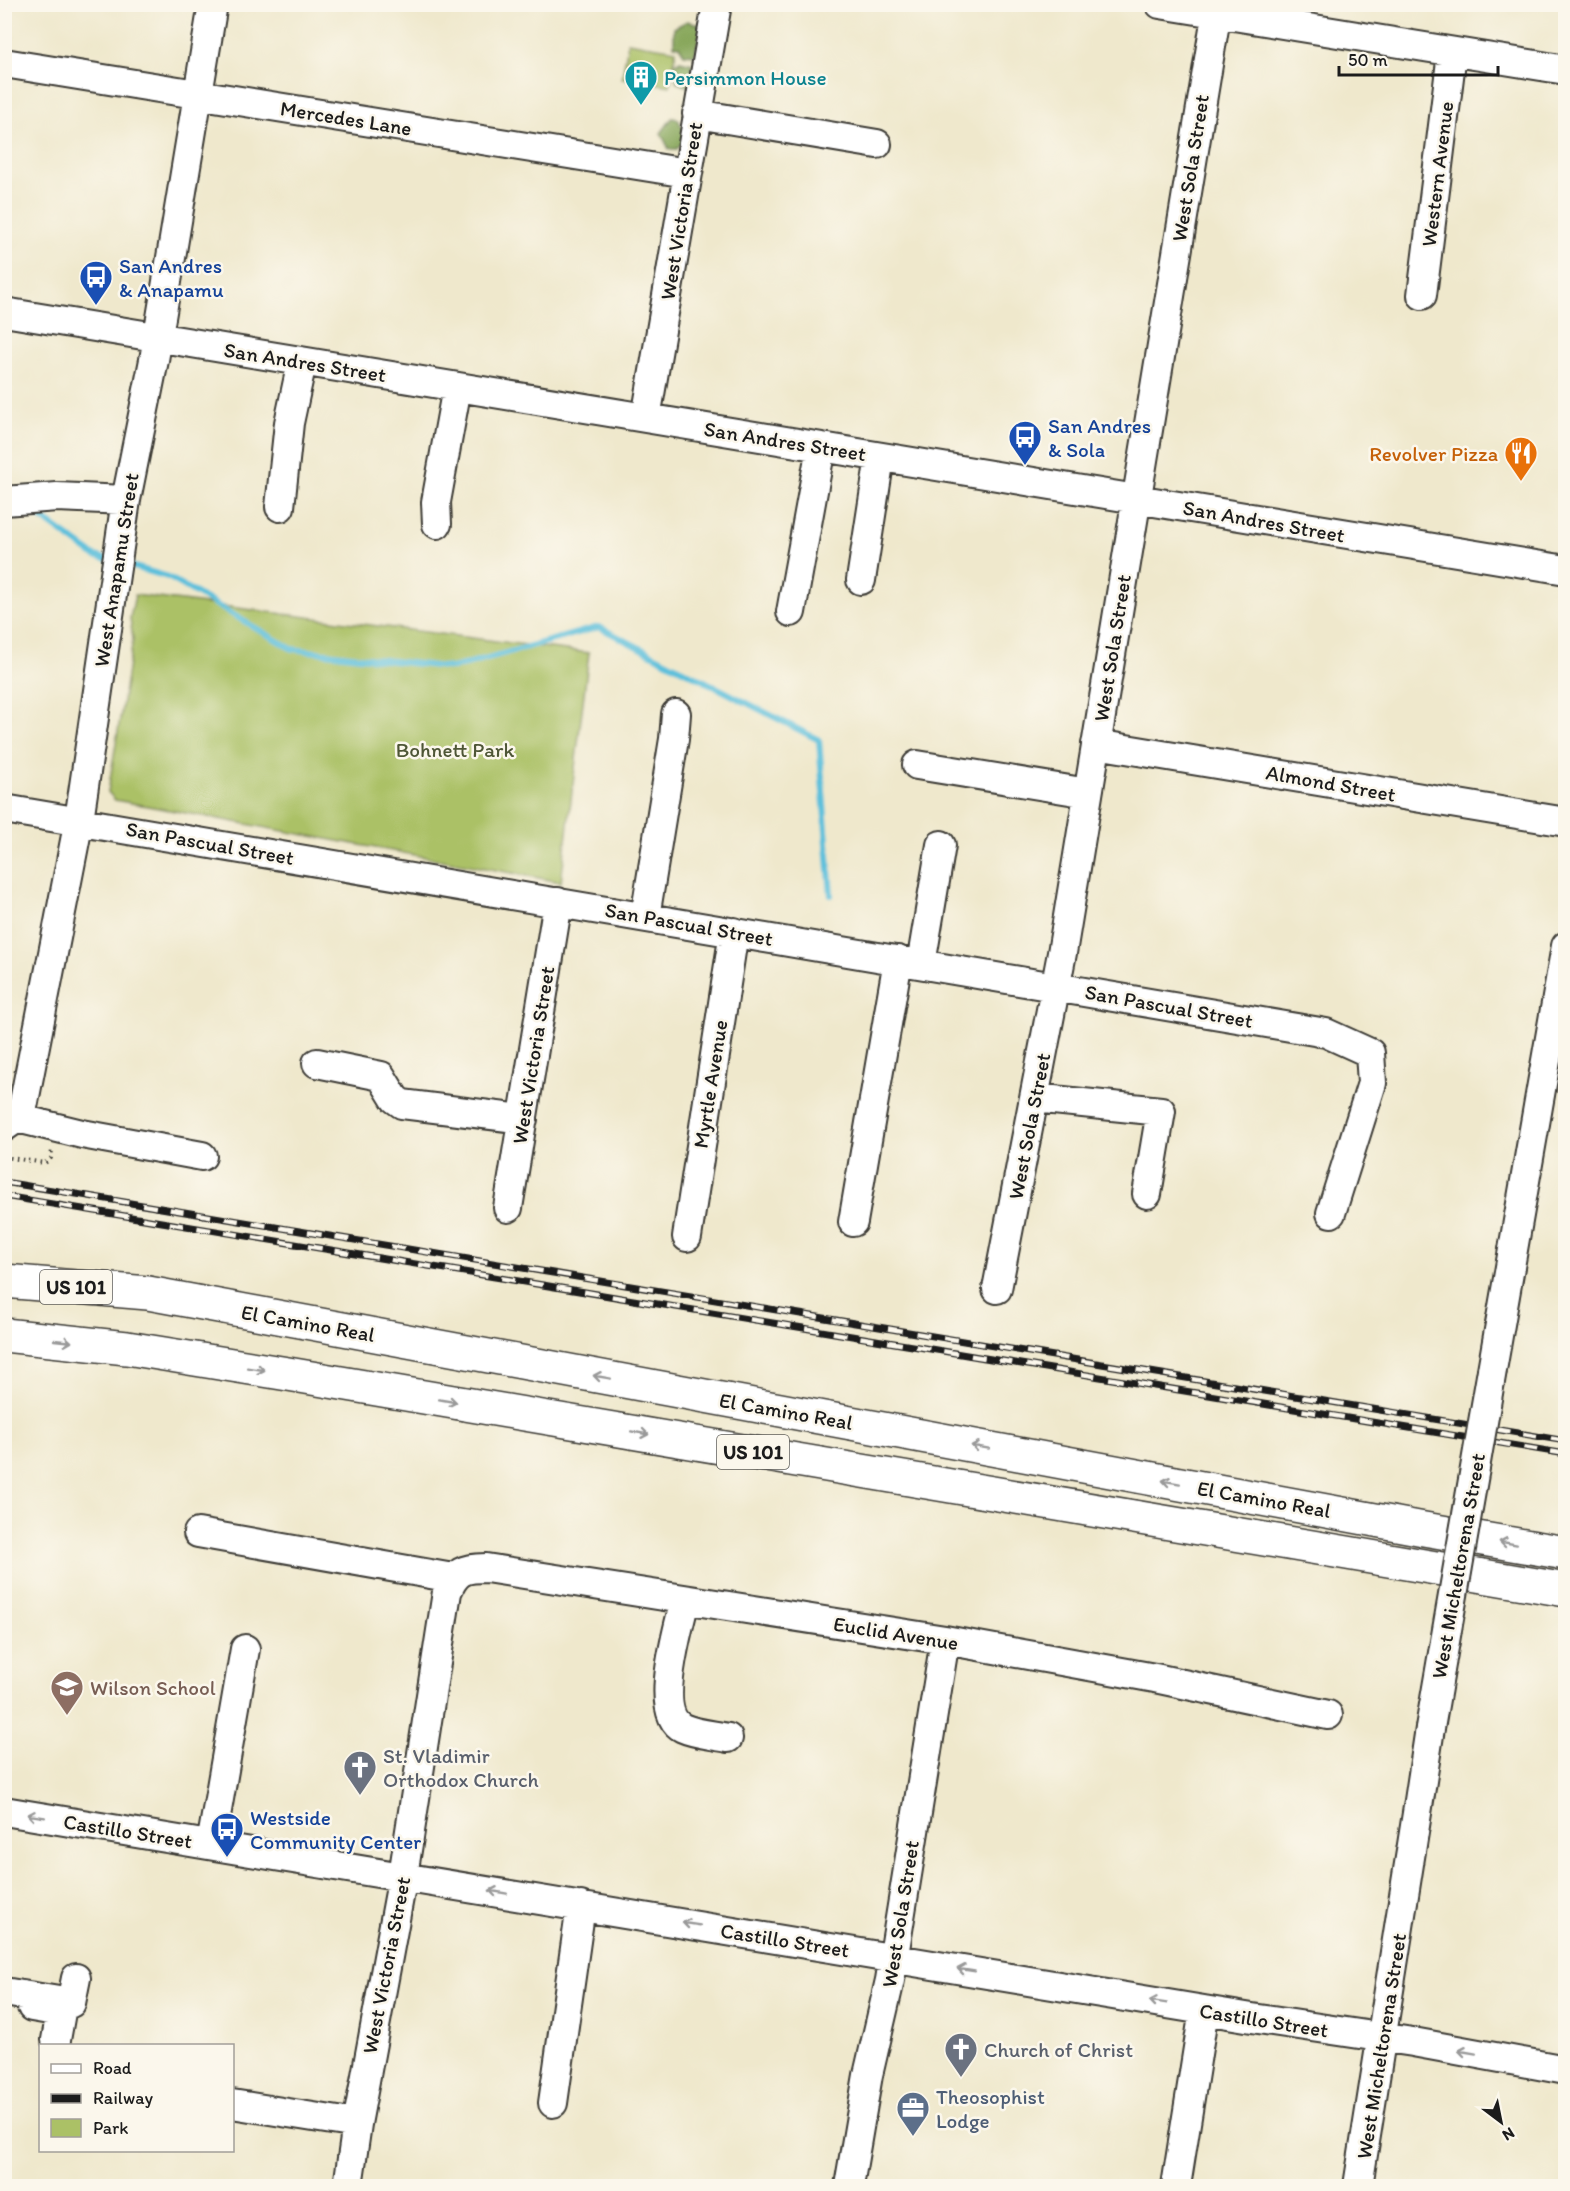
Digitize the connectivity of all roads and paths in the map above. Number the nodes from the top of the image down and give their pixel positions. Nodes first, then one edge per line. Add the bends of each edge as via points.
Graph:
1 (213, 4) edge
2 (717, 4) edge
3 (1160, 4) edge
4 (1217, 9) edge
5 (1452, 53) junction
6 (4, 63) edge
7 (1566, 70) edge
8 (197, 94) junction
9 (697, 114) junction
10 (877, 144) dead end
11 (687, 173) junction
12 (1422, 295) dead end
13 (4, 312) edge
14 (157, 338) junction
15 (302, 362) junction
16 (452, 386) junction
17 (646, 418) junction
18 (821, 447) junction
19 (880, 457) junction
20 (1136, 499) junction
21 (4, 501) edge
22 (280, 507) dead end
23 (125, 511) junction
24 (431, 512) dead end
25 (1566, 570) edge
26 (861, 580) dead end
27 (791, 612) dead end
28 (676, 714) dead end
29 (1096, 744) junction
30 (916, 765) dead end
31 (1088, 794) junction
32 (4, 809) edge
33 (79, 820) junction
34 (1566, 822) edge
35 (940, 845) dead end
36 (558, 902) junction
37 (645, 917) junction
38 (734, 932) junction
39 (1566, 946) edge
40 (909, 962) junction
41 (1056, 986) junction
42 (317, 1063) dead end
43 (1034, 1098) junction
44 (523, 1119) junction
45 (11, 1123) edge
46 (202, 1156) dead end
47 (1147, 1194) dead end
48 (508, 1208) dead end
49 (1332, 1213) dead end
50 (853, 1222) dead end
51 (687, 1237) dead end
52 (4, 1260) edge
53 (4, 1281) edge
54 (997, 1289) dead end
55 (148, 1293) junction
56 (4, 1335) edge
57 (198, 1533) dead end
58 (1566, 1553) edge
59 (457, 1574) junction
60 (1501, 1579) junction
61 (1566, 1590) edge
62 (685, 1600) junction
63 (1566, 1604) edge
64 (945, 1640) junction
65 (245, 1649) dead end
66 (1328, 1715) dead end
67 (728, 1738) dead end
68 (4, 1811) edge
69 (210, 1845) junction
70 (403, 1876) junction
71 (581, 1906) junction
72 (893, 1958) junction
73 (76, 1978) dead end
74 (4, 1992) edge
75 (4, 2002) edge
76 (1204, 2010) junction
77 (1382, 2038) junction
78 (56, 2040) dead end
79 (1566, 2070) edge
80 (553, 2103) dead end
81 (234, 2104) edge
82 (357, 2124) junction
83 (348, 2187) edge
84 (849, 2187) edge
85 (1176, 2187) edge
86 (1358, 2187) edge

1 - 8 street, West Anapamu Street
2 - 9 street, West Victoria Street
3 - 4 street
4 - 5 street
4 - 20 street, West Sola Street
5 - 7 street
5 - 12 street, Western Avenue
6 - 8 street, Mercedes Lane
8 - 11 street, Mercedes Lane
8 - 14 street, West Anapamu Street
9 - 10 street
9 - 11 street, West Victoria Street
11 - 17 street, West Victoria Street
13 - 14 street, San Andres Street
14 - 15 street, San Andres Street
14 - 23 street, West Anapamu Street
15 - 16 street, San Andres Street
15 - 22 street via 289,423
16 - 17 street, San Andres Street
16 - 24 street
17 - 18 street, San Andres Street
18 - 19 street, San Andres Street
18 - 27 street
19 - 20 street, San Andres Street
19 - 26 street
20 - 25 street, San Andres Street
20 - 29 street, West Sola Street
21 - 23 street via 57,497
23 - 33 street, West Anapamu Street
28 - 37 street
29 - 31 street, West Sola Street
29 - 34 street, Almond Street
30 - 31 street
31 - 41 street, West Sola Street
32 - 33 street, San Pascual Street
33 - 36 street, San Pascual Street
33 - 45 street, West Anapamu Street via 23,1107
35 - 40 street
36 - 37 street, San Pascual Street
36 - 44 street, West Victoria Street
37 - 38 street, San Pascual Street
38 - 40 street, San Pascual Street
38 - 51 street, Myrtle Avenue
39 - 77 street, West Micheltorena Street, bridge via 1430,1728
40 - 41 street, San Pascual Street
40 - 50 street
41 - 43 street, West Sola Street
41 - 49 street, San Pascual Street via 1326,1033 1370,1053 1372,1083
42 - 44 street via 381,1076 402,1104
43 - 47 street via 1161,1111
43 - 54 street, West Sola Street
44 - 48 street, West Victoria Street
45 - 46 street
52 - 55 highway
53 - 55 highway, El Camino Real / US 101
58 -> 55 highway, El Camino Real / US 101
56 -> 60 highway, El Camino Real / US 101 via 127,1348 266,1370
57 - 59 street, Euclid Avenue
59 - 62 street, Euclid Avenue via 486,1568
59 - 70 street, West Victoria Street via 447,1592
60 - 61 highway, El Camino Real / US 101
60 - 63 highway
62 - 64 street, Euclid Avenue
62 - 67 street via 667,1693 668,1709 682,1728
64 - 66 street, Euclid Avenue via 1155,1678
64 - 72 street, West Sola Street
65 - 69 street
69 -> 68 street, Castillo Street
69 - 70 street, Castillo Street
71 -> 70 street, Castillo Street
70 - 82 street, West Victoria Street
72 -> 71 street, Castillo Street
71 - 80 street
76 -> 72 street, Castillo Street
72 - 84 street, West Sola Street
73 - 74 street via 71,2003
75 - 78 street via 62,2012
76 - 77 street, Castillo Street
76 - 85 street
79 -> 77 street, Castillo Street
77 - 86 street, West Micheltorena Street
81 - 82 street
82 - 83 street, West Victoria Street

